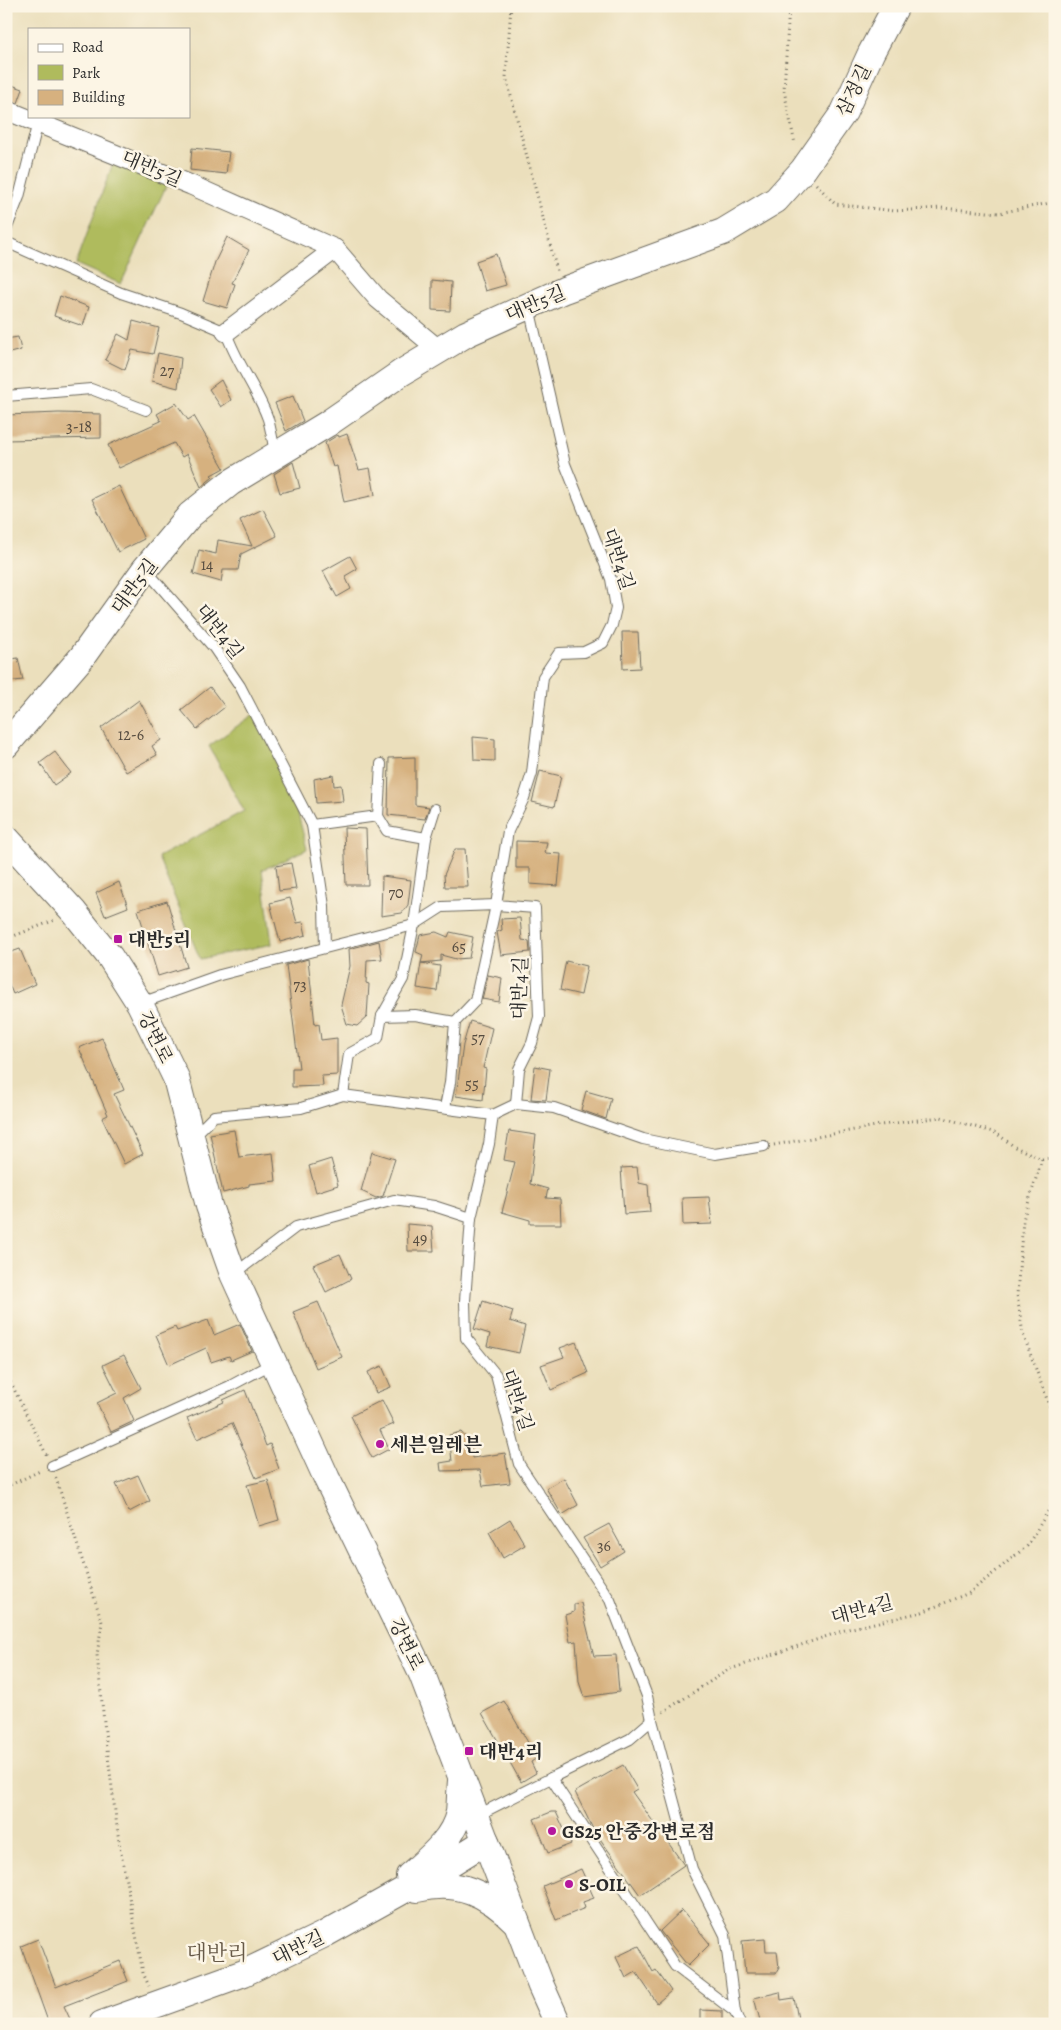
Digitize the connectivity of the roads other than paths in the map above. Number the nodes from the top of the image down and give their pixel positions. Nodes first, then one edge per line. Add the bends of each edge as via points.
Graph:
1 (896, 6) edge
2 (6, 110) edge
3 (38, 122) junction
4 (803, 170) joint
5 (6, 230) edge
6 (6, 242) edge
7 (335, 249) junction
8 (528, 304) junction
9 (226, 332) junction
10 (438, 349) junction
11 (6, 396) edge
12 (146, 410) dead end
13 (276, 457) junction
14 (146, 569) junction
15 (9, 738) edge
16 (381, 764) dead end
17 (435, 809) dead end
18 (378, 816) junction
19 (312, 825) junction
20 (6, 838) edge
21 (426, 838) junction
22 (496, 905) junction
23 (414, 925) junction
24 (324, 948) junction
25 (140, 1004) junction
26 (382, 1016) junction
27 (455, 1022) junction
28 (343, 1096) junction
29 (516, 1104) junction
30 (445, 1107) junction
31 (493, 1114) junction
32 (190, 1140) junction
33 (764, 1146) road end
34 (471, 1218) junction
35 (233, 1274) junction
36 (275, 1362) junction
37 (52, 1466) road end
38 (652, 1720) junction
39 (461, 1775) junction
40 (551, 1778) junction
41 (482, 1831) junction
42 (396, 1891) junction
43 (517, 1922) junction
44 (735, 2012) junction
45 (102, 2024) edge
46 (558, 2024) edge
47 (740, 2024) edge

1 - 4 street, 삼정길 via 844,112
2 - 3 street, 대반5길
3 - 5 lane via 19,198
3 - 7 street, 대반5길
4 - 8 street, 대반5길 via 776,200 723,232
6 - 9 lane via 121,293
7 - 9 street
7 - 10 street via 378,299
8 - 10 street, 대반5길
8 - 22 lane, 대반4길 via 565,464 611,579 616,608 603,643 584,652 559,653 543,677 532,773 508,831
9 - 13 lane via 233,355 268,419
10 - 13 street, 대반5길
11 - 12 lane via 90,389
13 - 14 street, 대반5길 via 230,483 190,514
14 - 15 street, 대반5길 via 82,657
14 - 19 lane, 대반4길 via 214,648 240,686
16 - 18 lane
17 - 21 lane
18 - 19 lane
18 - 21 lane via 386,831
19 - 24 lane, 대반4길 via 324,906
20 - 25 street, 강변로 via 74,912 110,957
21 - 23 lane
22 - 23 lane, 대반4길 via 442,907
22 - 27 lane, 대반4길 via 475,1001
22 - 29 lane, 대반4길 via 535,908 539,1017 532,1043 519,1069
23 - 24 lane, 대반4길
23 - 26 lane via 403,979
24 - 25 lane, 대반4길 via 220,974
25 - 32 street, 강변로 via 176,1078
26 - 27 lane via 415,1015
26 - 28 lane via 378,1038 349,1054
27 - 30 lane
28 - 30 lane
28 - 32 lane via 301,1108 214,1116
29 - 31 lane
29 - 33 lane via 554,1108 643,1139 715,1154
30 - 31 lane
31 - 34 lane, 대반4길
32 - 35 street, 강변로
34 - 35 lane via 434,1206 394,1200 296,1227
34 - 38 lane, 대반4길 via 466,1338 496,1375 519,1464 610,1600 647,1696
35 - 36 street, 강변로
36 - 37 lane via 230,1386
36 - 39 street, 강변로 via 327,1479 422,1674
38 - 40 lane via 630,1739
38 - 44 lane, 대반4길 via 692,1869 725,1935
39 - 41 street, 강변로
39 - 42 street via 455,1826 435,1852
40 - 41 lane
40 - 44 lane, 대반4길 via 675,1966
41 - 42 street, 대반길
41 - 43 street, 강변로
42 - 43 street via 450,1884 481,1895 500,1906
42 - 45 street, 대반길 via 352,1920 244,1973
43 - 46 street, 강변로
44 - 47 lane, 대반4길

